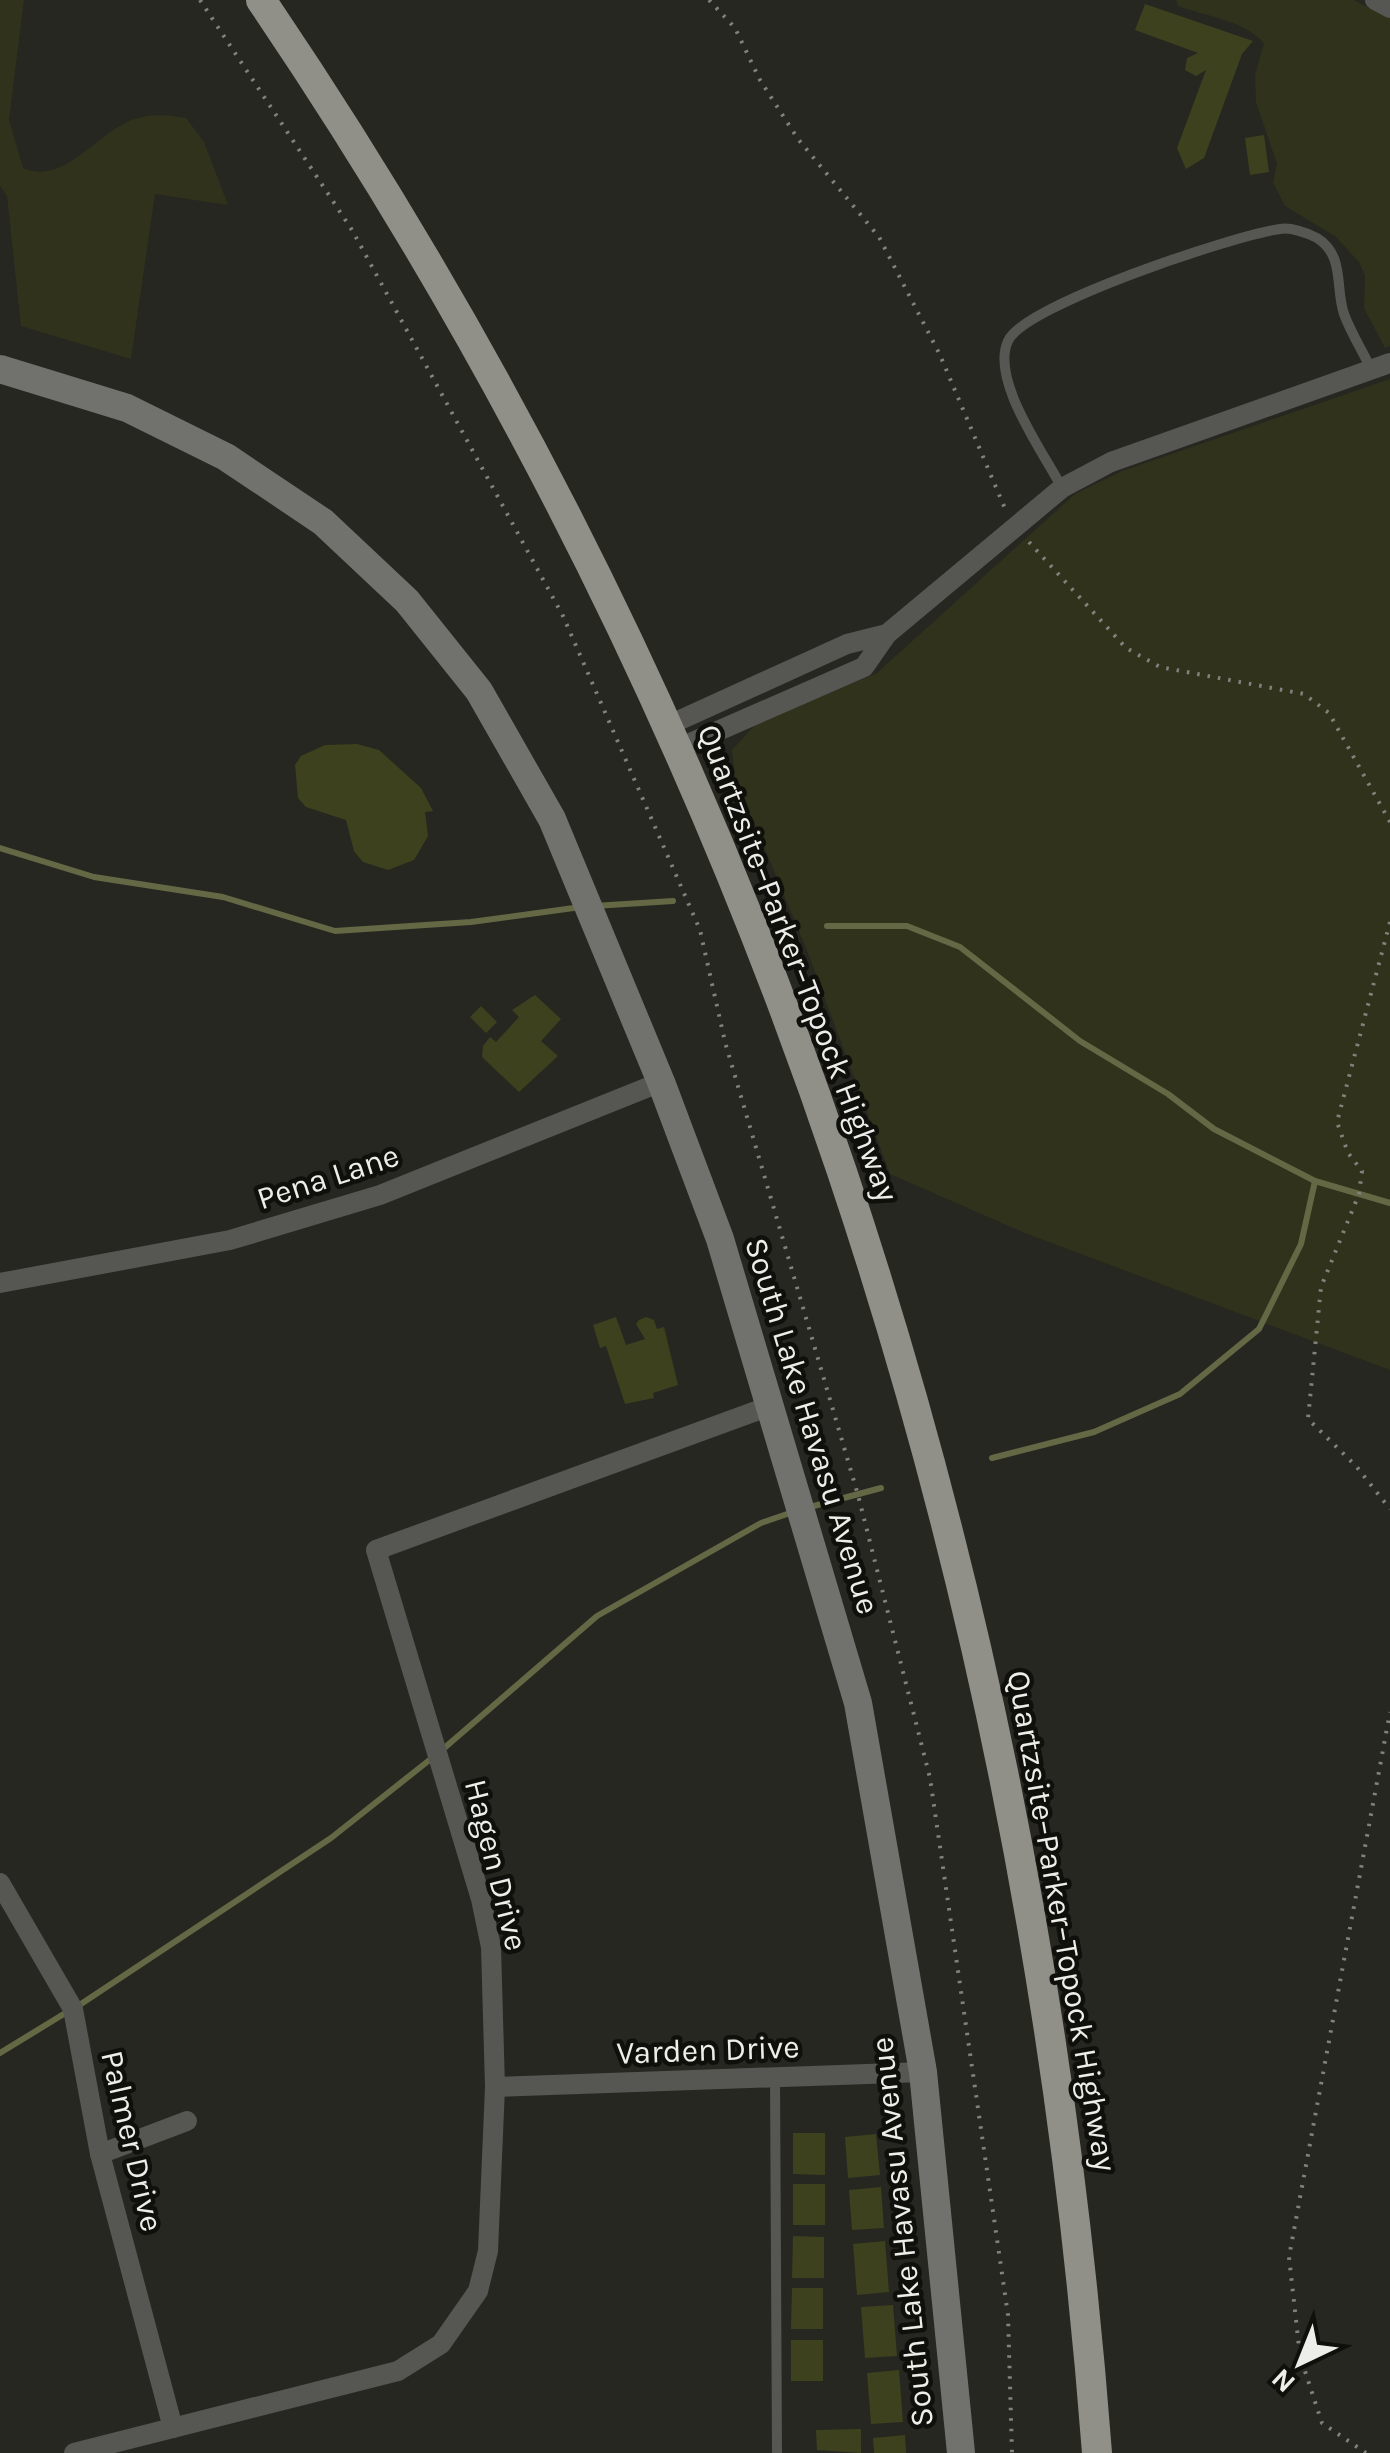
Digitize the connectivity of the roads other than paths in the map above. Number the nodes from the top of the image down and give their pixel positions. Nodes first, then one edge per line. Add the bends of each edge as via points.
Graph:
1 (262, 0) edge
2 (1375, 0) edge
3 (1390, 8) edge
4 (1381, 366) edge
5 (0, 369) edge
6 (1062, 488) junction
7 (674, 736) junction
8 (661, 1082) junction
9 (0, 1283) edge
10 (770, 1406) junction
11 (0, 1883) edge
12 (923, 2072) junction
13 (775, 2077) junction
14 (495, 2088) junction
15 (186, 2121) dead end
16 (100, 2154) junction
17 (174, 2428) junction
18 (74, 2453) edge
19 (777, 2453) edge
20 (961, 2453) edge
21 (1098, 2453) edge

1 - 7 highway, Quartzsite–Parker–Topock Highway via 472,340
2 - 3 street
4 - 6 street via 1111,462
4 - 6 lane via 1344,314 1338,263 1318,239 1285,228 1184,256 1032,316 1008,342 1004,362 1012,398
5 - 8 main road, South Lake Havasu Avenue via 127,408 226,457 323,522 407,601 479,691 552,819
6 - 7 street via 887,634 847,644
7 - 21 highway, Quartzsite–Parker–Topock Highway via 832,1137 904,1358 968,1600 1044,1985 1076,2217
8 - 9 street, Pena Lane via 380,1195 230,1240
8 - 10 main road, South Lake Havasu Avenue via 720,1239
10 - 12 main road, South Lake Havasu Avenue via 858,1703
10 - 14 street, Hagen Drive via 376,1550 491,1947
11 - 16 street, Palmer Drive via 73,2008
12 - 13 street, Varden Drive
12 - 20 main road, South Lake Havasu Avenue
13 - 14 street, Varden Drive
13 - 19 lane
14 - 17 street, Hagen Drive via 485,2271 441,2344 398,2371
15 - 16 street
16 - 17 street, Palmer Drive
17 - 18 street, Hagen Drive

